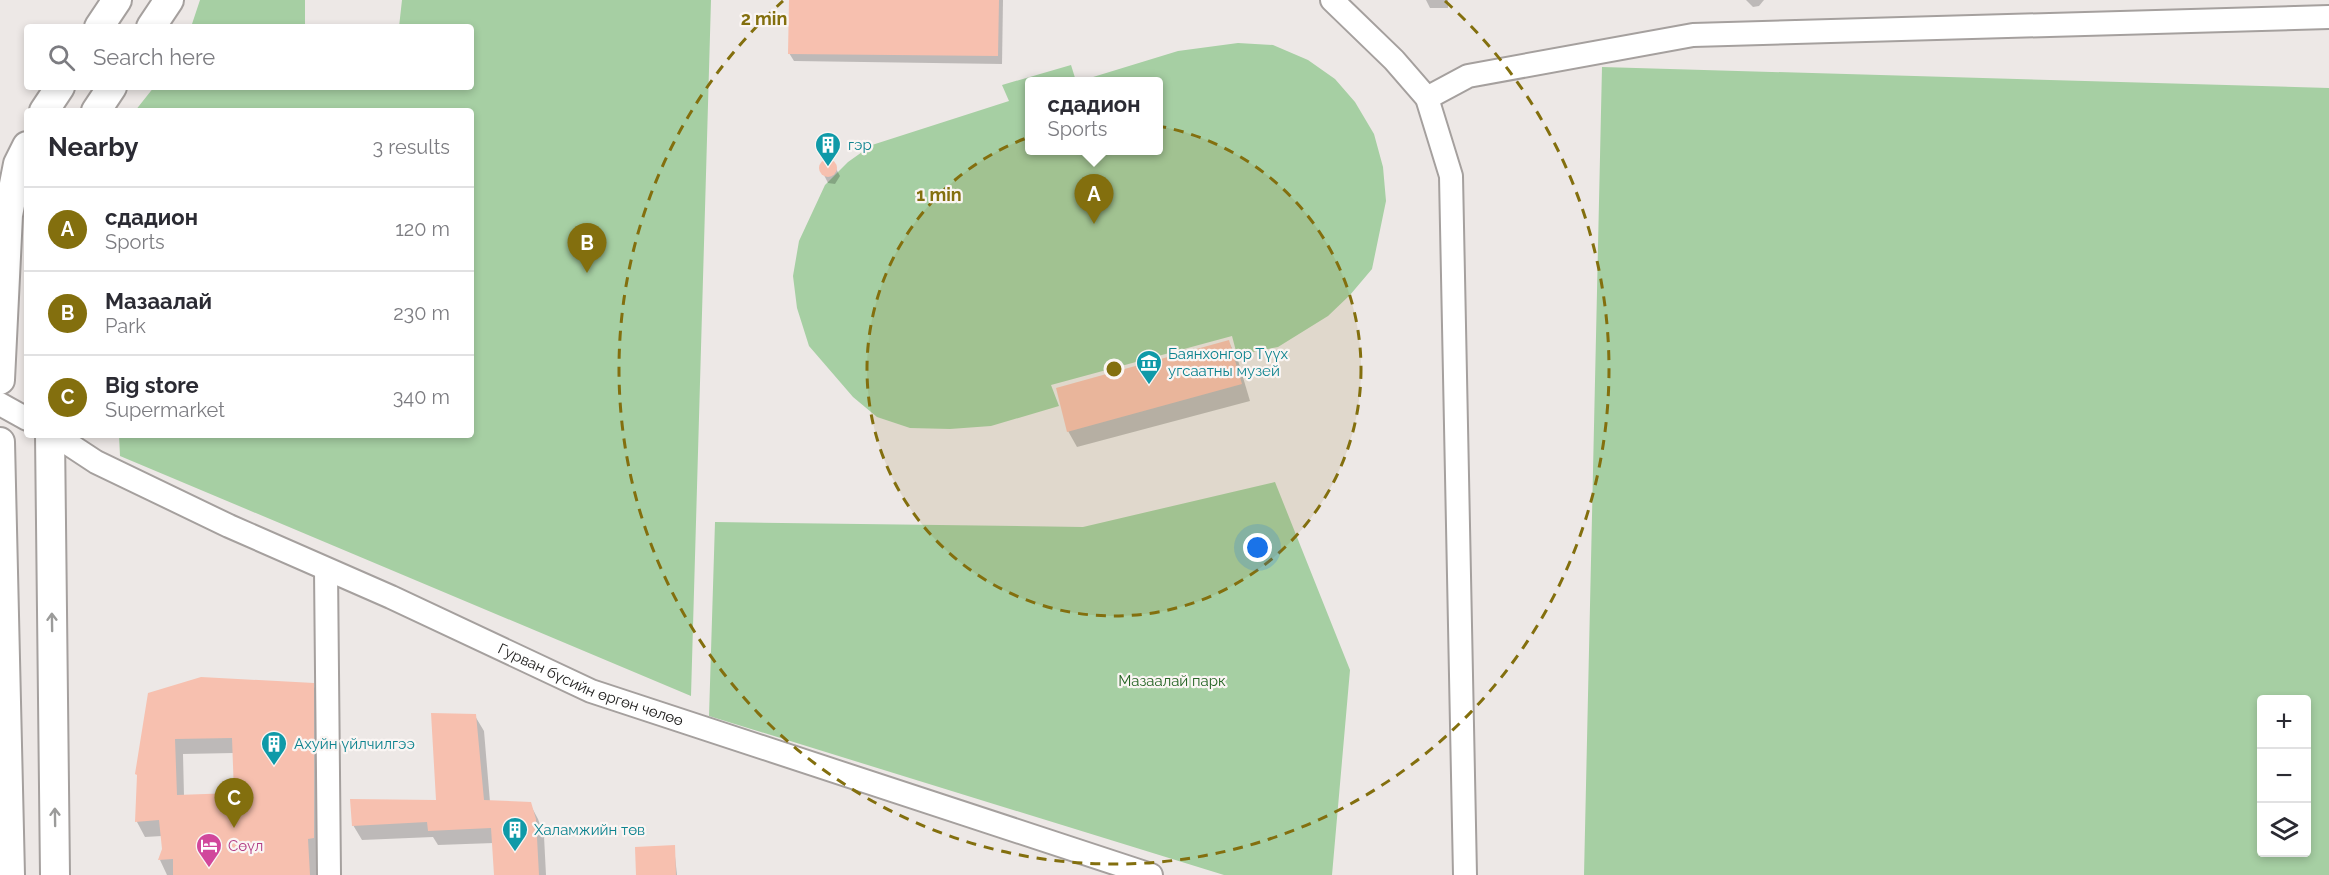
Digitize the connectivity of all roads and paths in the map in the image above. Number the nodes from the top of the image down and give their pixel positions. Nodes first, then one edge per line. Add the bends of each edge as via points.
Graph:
1 (117, 0) edge
2 (169, 0) edge
3 (1332, 0) edge
4 (2329, 17) edge
5 (101, 24) edge
6 (153, 24) edge
7 (58, 90) edge
8 (110, 90) edge
9 (1427, 98) junction
10 (46, 108) edge
11 (98, 108) edge
12 (24, 152) edge
13 (0, 380) edge
14 (0, 404) edge
15 (24, 417) edge
16 (50, 438) edge
17 (60, 438) edge
18 (0, 442) edge
19 (326, 570) junction
20 (6, 867) edge
21 (55, 875) edge
22 (329, 875) edge
23 (1151, 875) edge
24 (1465, 875) edge

1 - 5 main road
2 - 6 main road
3 - 9 street
4 - 9 street via 1693,35 1468,76
7 - 10 main road
8 - 11 main road
9 - 24 street via 1451,176
12 - 13 main road via 8,215
14 - 15 street
21 -> 16 main road
17 - 19 street, Гурван бүсийн өргөн чөлөө via 96,462
18 - 20 main road
19 - 22 street
19 - 23 street, Гурван бүсийн өргөн чөлөө via 591,691

